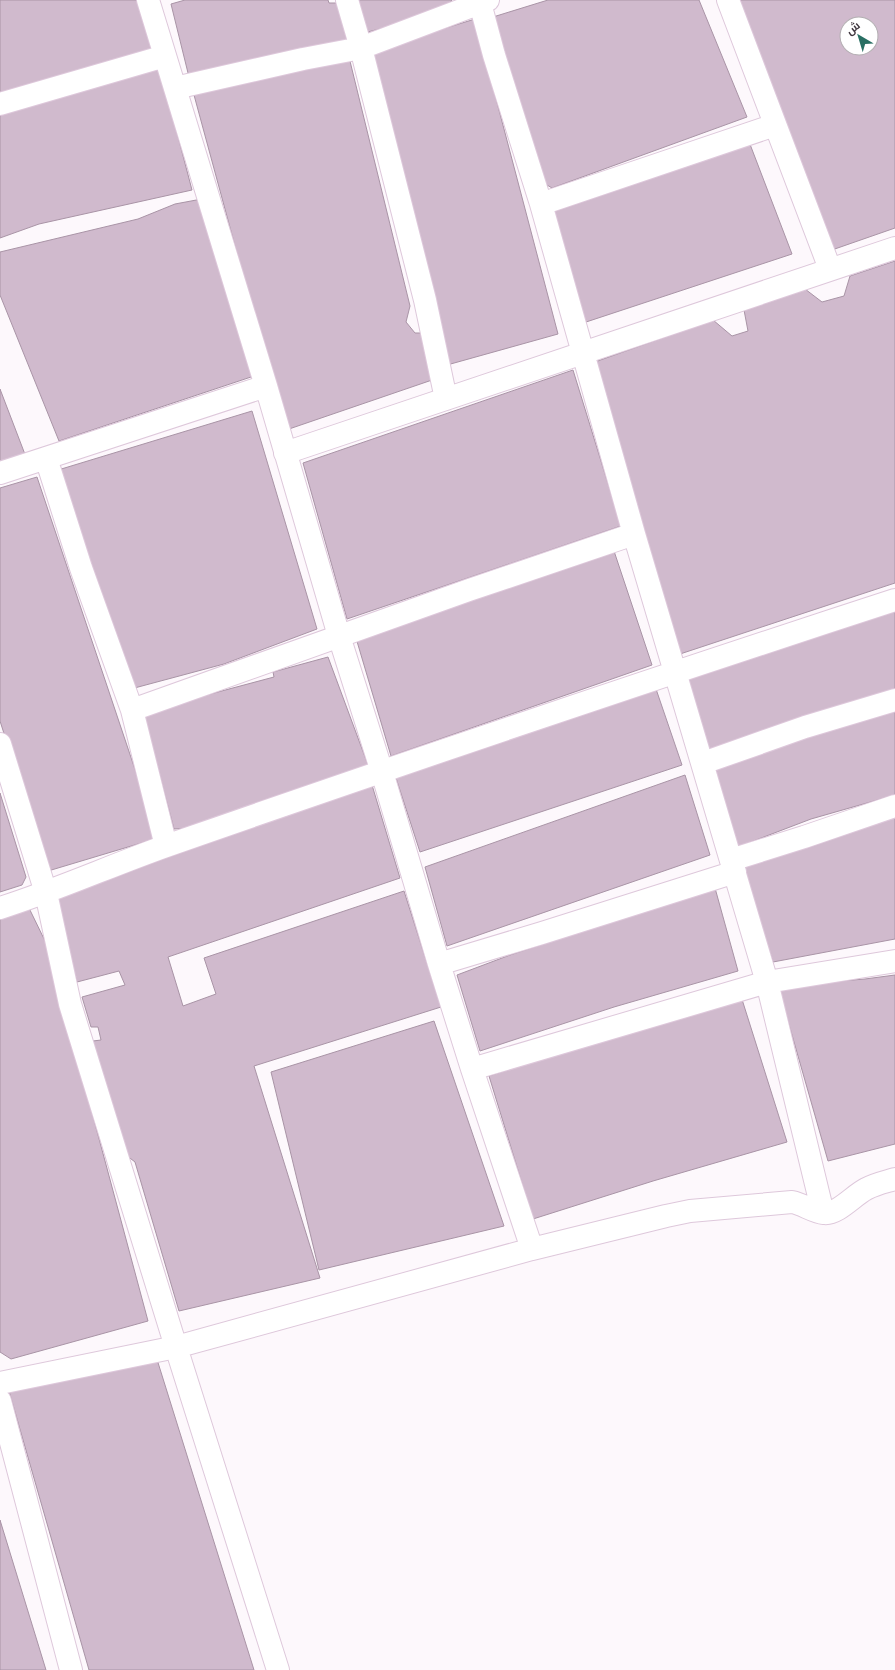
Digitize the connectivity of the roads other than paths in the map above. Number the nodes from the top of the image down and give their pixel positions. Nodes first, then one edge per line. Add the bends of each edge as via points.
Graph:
1 (148, 0) edge
2 (347, 0) edge
3 (728, 0) edge
4 (484, 2) edge
5 (361, 48) junction
6 (166, 56) junction
7 (175, 88) junction
8 (0, 104) edge
9 (775, 125) junction
10 (542, 204) junction
11 (895, 248) edge
12 (830, 269) junction
13 (582, 352) junction
14 (266, 386) junction
15 (446, 399) junction
16 (285, 453) junction
17 (46, 458) junction
18 (0, 472) edge
19 (634, 534) junction
20 (895, 600) edge
21 (339, 636) junction
22 (676, 671) junction
23 (895, 700) edge
24 (132, 710) junction
25 (0, 744) edge
26 (703, 763) junction
27 (382, 772) junction
28 (895, 806) edge
29 (166, 846) junction
30 (733, 866) junction
31 (46, 893) junction
32 (0, 908) edge
33 (895, 961) edge
34 (439, 964) junction
35 (768, 982) junction
36 (472, 1069) junction
37 (895, 1179) edge
38 (823, 1213) junction
39 (532, 1249) junction
40 (176, 1347) junction
41 (0, 1383) edge
42 (0, 1401) edge
43 (71, 1670) edge
44 (278, 1670) edge

1 - 6 street
2 - 5 street
3 - 9 street
4 - 5 street
4 - 10 street via 494,55
5 - 7 street
5 - 15 street via 425,300
6 - 7 street
6 - 8 street
7 - 14 street
9 - 10 street
9 - 12 street
10 - 13 street
11 - 12 street
12 - 13 street
13 - 15 street
13 - 19 street
14 - 16 street
14 - 17 street
15 - 16 street
16 - 21 street
17 - 18 street
17 - 24 street via 81,568
19 - 21 street
19 - 22 street
20 - 22 street
21 - 24 street
21 - 27 street
22 - 26 street
22 - 27 street
23 - 26 street via 805,727
24 - 29 street
25 - 31 street
26 - 30 street
27 - 29 street
27 - 34 street
28 - 30 street via 804,837
29 - 31 street
30 - 34 street via 542,933
30 - 35 street
31 - 32 street
31 - 40 street via 70,1004
33 - 35 street
34 - 36 street
35 - 36 street
35 - 38 street
36 - 39 street
37 - 38 street via 866,1189 843,1206
38 - 39 street via 792,1202 690,1211
39 - 40 street
40 - 41 street
40 - 44 street
42 - 43 street

